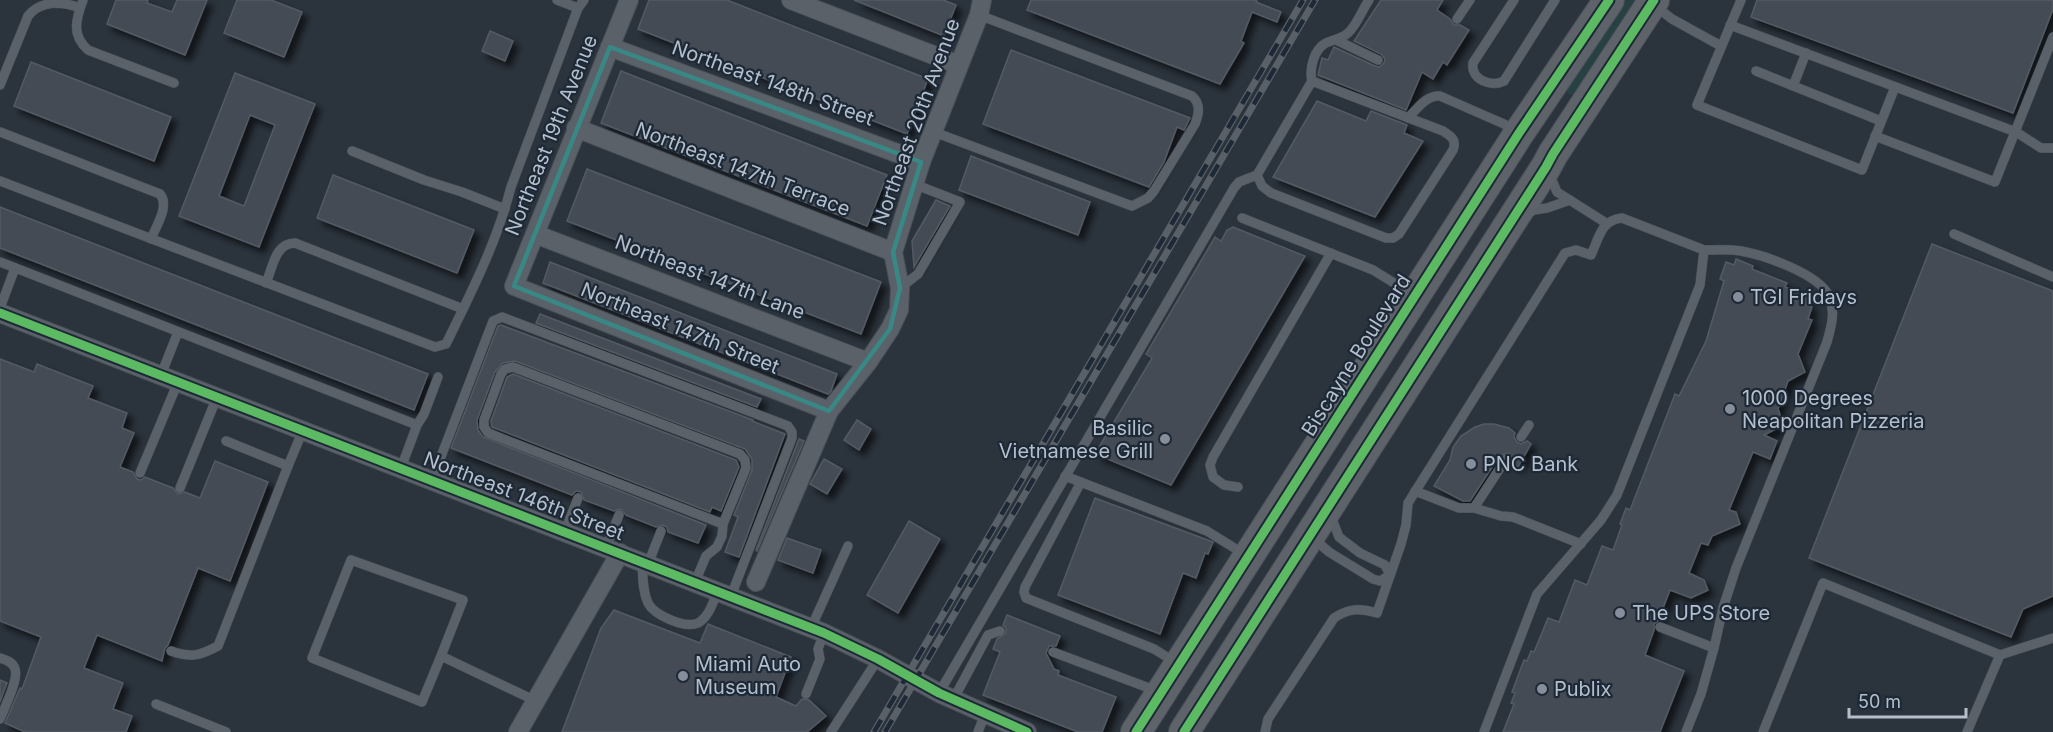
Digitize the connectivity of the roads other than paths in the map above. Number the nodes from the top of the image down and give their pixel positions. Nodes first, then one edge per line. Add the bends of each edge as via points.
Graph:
1 (557, 0) edge
2 (629, 0) edge
3 (791, 0) edge
4 (1369, 0) edge
5 (1470, 0) edge
6 (1514, 0) edge
7 (1555, 0) edge
8 (1609, 0) edge
9 (1741, 0) edge
10 (1653, 2) edge
11 (81, 4) edge
12 (581, 4) edge
13 (980, 8) edge
14 (1457, 19) dead end
15 (1730, 25) junction
16 (2053, 37) edge
17 (1336, 40) junction
18 (1721, 46) junction
19 (610, 47) junction
20 (1806, 53) junction
21 (1378, 60) dead end
22 (959, 65) junction
23 (1756, 70) dead end
24 (1312, 81) junction
25 (174, 83) dead end
26 (0, 85) edge
27 (1793, 86) junction
28 (1895, 87) junction
29 (1408, 118) junction
30 (1881, 121) junction
31 (576, 128) junction
32 (0, 132) edge
33 (934, 132) junction
34 (2016, 132) junction
35 (1520, 134) junction
36 (1875, 136) junction
37 (2053, 148) edge
38 (352, 151) dead end
39 (1550, 160) junction
40 (921, 162) junction
41 (1257, 174) junction
42 (0, 181) edge
43 (914, 184) junction
44 (1570, 200) junction
45 (505, 209) junction
46 (1242, 218) dead end
47 (1606, 223) junction
48 (1508, 227) junction
49 (535, 234) junction
50 (1954, 234) dead end
51 (151, 239) junction
52 (1704, 250) junction
53 (893, 252) junction
54 (1331, 253) junction
55 (0, 262) edge
56 (15, 268) junction
57 (2053, 277) edge
58 (266, 283) junction
59 (514, 286) joint
60 (900, 288) junction
61 (1415, 296) junction
62 (0, 308) edge
63 (464, 309) junction
64 (0, 313) edge
65 (178, 332) junction
66 (868, 362) junction
67 (438, 377) dead end
68 (170, 378) junction
69 (217, 397) junction
70 (829, 411) junction
71 (417, 425) junction
72 (1529, 425) dead end
73 (303, 430) junction
74 (1326, 436) junction
75 (1521, 437) dead end
76 (226, 441) dead end
77 (1506, 459) dead end
78 (288, 466) junction
79 (401, 468) junction
80 (140, 473) dead end
81 (1065, 476) junction
82 (432, 480) junction
83 (1081, 482) junction
84 (1238, 487) dead end
85 (180, 488) dead end
86 (1415, 491) junction
87 (578, 498) dead end
88 (1327, 508) junction
89 (1474, 508) junction
90 (1277, 512) junction
91 (619, 514) dead end
92 (723, 524) junction
93 (565, 531) junction
94 (661, 531) dead end
95 (1310, 535) junction
96 (1581, 544) junction
97 (848, 546) dead end
98 (613, 550) junction
99 (1249, 557) junction
100 (645, 562) junction
101 (1390, 575) junction
102 (695, 582) junction
103 (756, 582) dead end
104 (724, 594) junction
105 (1261, 611) junction
106 (1660, 627) dead end
107 (818, 631) junction
108 (1000, 631) dead end
109 (2053, 638) edge
110 (1714, 648) junction
111 (171, 651) dead end
112 (1053, 652) dead end
113 (2000, 655) junction
114 (441, 656) junction
115 (0, 658) edge
116 (878, 659) junction
117 (1179, 665) junction
118 (1162, 692) junction
119 (806, 694) dead end
120 (946, 697) junction
121 (536, 701) junction
122 (156, 704) dead end
123 (985, 714) junction
124 (0, 719) edge
125 (226, 732) edge
126 (518, 732) edge
127 (831, 732) edge
128 (978, 732) edge
129 (1027, 732) edge
130 (1136, 732) edge
131 (1184, 732) edge
132 (1265, 732) edge
133 (1484, 732) edge
134 (1686, 732) edge
135 (1764, 732) edge
136 (1967, 732) edge

1 - 12 lane
2 - 19 street, Northeast 19th Avenue
3 - 22 street
4 - 17 lane via 1350,32
5 - 14 lane
6 - 7 lane via 1473,63 1474,75 1491,85 1504,81
8 - 35 main road, Biscayne Boulevard
9 - 15 lane
10 - 18 lane via 1672,19
10 - 39 main road
11 - 25 lane via 76,18 77,35 88,50
11 - 26 lane via 54,1 33,9
12 - 45 lane
13 - 22 street, Northeast 20th Avenue
13 - 33 lane via 1192,96 1197,100 1198,116 1154,191 1131,206
15 - 18 lane
15 - 20 lane
16 - 34 lane
17 - 21 lane
17 - 24 lane via 1320,48 1311,66
18 - 36 lane via 1697,105 1862,170
19 - 31 street, Northeast 19th Avenue
19 - 40 street, Northeast 148th Street
20 - 27 lane
20 - 28 lane
22 - 33 street, Northeast 20th Avenue
23 - 27 lane
24 - 29 lane
24 - 41 lane
27 - 30 lane
28 - 30 lane
28 - 34 lane
29 - 35 lane via 1427,99 1440,96
29 - 41 lane via 1450,135 1455,145 1393,238 1271,192 1262,186
30 - 36 lane
31 - 49 street, Northeast 19th Avenue
31 - 53 street, Northeast 147th Terrace
32 - 51 lane via 160,194 165,205
33 - 40 street, Northeast 20th Avenue
34 - 36 lane via 1995,182
34 - 37 lane via 2041,147
35 - 39 main road
35 - 61 main road, Biscayne Boulevard
38 - 45 lane
39 - 44 lane via 1557,192
39 - 48 main road
40 - 43 street, Northeast 20th Avenue
41 - 81 lane via 1234,188
42 - 51 lane
43 - 53 street, Northeast 20th Avenue
43 - 60 lane via 960,202 918,274
44 - 47 lane
44 - 48 lane via 1534,210
45 - 63 lane
46 - 54 lane
47 - 52 lane via 1622,218
47 - 86 lane via 1591,255 1576,250 1565,253
48 - 88 main road
49 - 59 street, Northeast 19th Avenue
49 - 66 street, Northeast 147th Lane
50 - 57 lane
51 - 58 lane
52 - 96 lane via 1700,285 1630,465 1611,507
52 - 110 lane via 1739,250 1802,272 1824,288 1833,312 1827,342 1736,568
53 - 60 street, Northeast 20th Avenue
54 - 61 lane via 1373,270
54 - 84 lane via 1213,457 1213,477
55 - 56 lane
56 - 62 lane
56 - 65 lane
58 - 63 lane via 435,347 446,344
58 - 63 lane via 280,249 286,243 295,243
59 - 70 street, Northeast 147th Street
60 - 66 street, Northeast 20th Avenue via 899,310
61 - 74 main road, Biscayne Boulevard
64 - 68 street, Northeast 146th Street
65 - 68 lane
65 - 71 lane
66 - 70 street, Northeast 20th Avenue
67 - 71 lane
68 - 69 street, Northeast 146th Street
68 - 80 lane
69 - 73 street, Northeast 146th Street
69 - 85 lane
70 - 103 street, Northeast 20th Avenue
71 - 79 lane
72 - 75 lane
73 - 78 lane
73 - 79 street, Northeast 146th Street
74 - 90 main road, Biscayne Boulevard
74 - 95 main road via 1306,499
76 - 78 lane
77 - 89 lane
78 - 111 lane via 218,646 197,656
79 - 82 street, Northeast 146th Street
81 - 83 lane
81 - 120 lane
82 - 93 street, Northeast 146th Street
82 - 104 lane via 493,321 502,317 788,426 792,438
83 - 99 lane via 1207,531
83 - 117 lane via 1025,586 1026,598 1154,649
86 - 89 lane via 1459,508
86 - 101 lane via 1408,504 1406,525
87 - 93 lane
88 - 95 main road
88 - 101 lane via 1339,537 1385,565
89 - 96 lane via 1512,517
90 - 99 main road, Biscayne Boulevard
90 - 105 main road via 1281,524 1279,557
91 - 98 lane
92 - 92 lane via 488,433 484,420 501,374 513,367 740,454 746,468
92 - 102 lane via 717,547 706,556
93 - 98 street, Northeast 146th Street
94 - 100 lane
95 - 101 lane via 1329,552 1373,579 1380,581
95 - 105 main road
96 - 133 lane via 1537,594
97 - 107 lane
98 - 100 street, Northeast 146th Street
98 - 121 street
99 - 117 main road, Biscayne Boulevard
100 - 102 street, Northeast 146th Street
100 - 104 lane via 644,592 652,610 667,618 688,625 698,623
101 - 132 lane via 1377,614 1352,609 1334,618 1268,719
102 - 104 street, Northeast 146th Street
104 - 107 street, Northeast 146th Street
105 - 131 main road
106 - 110 lane
107 - 116 street, Northeast 146th Street
107 - 119 lane via 819,659
108 - 120 lane via 988,635
109 - 113 lane
110 - 134 lane
112 - 118 lane
113 - 135 lane via 1823,583
113 - 136 lane
114 - 114 lane via 463,600 351,560 312,658 422,702
114 - 121 lane
115 - 124 lane via 10,662 16,677
116 - 120 street, Northeast 146th Street
116 - 127 lane
117 - 118 main road, Biscayne Boulevard
118 - 130 main road, Biscayne Boulevard
120 - 123 street, Northeast 146th Street
121 - 126 street
122 - 125 lane
123 - 128 lane
123 - 129 street, Northeast 146th Street

